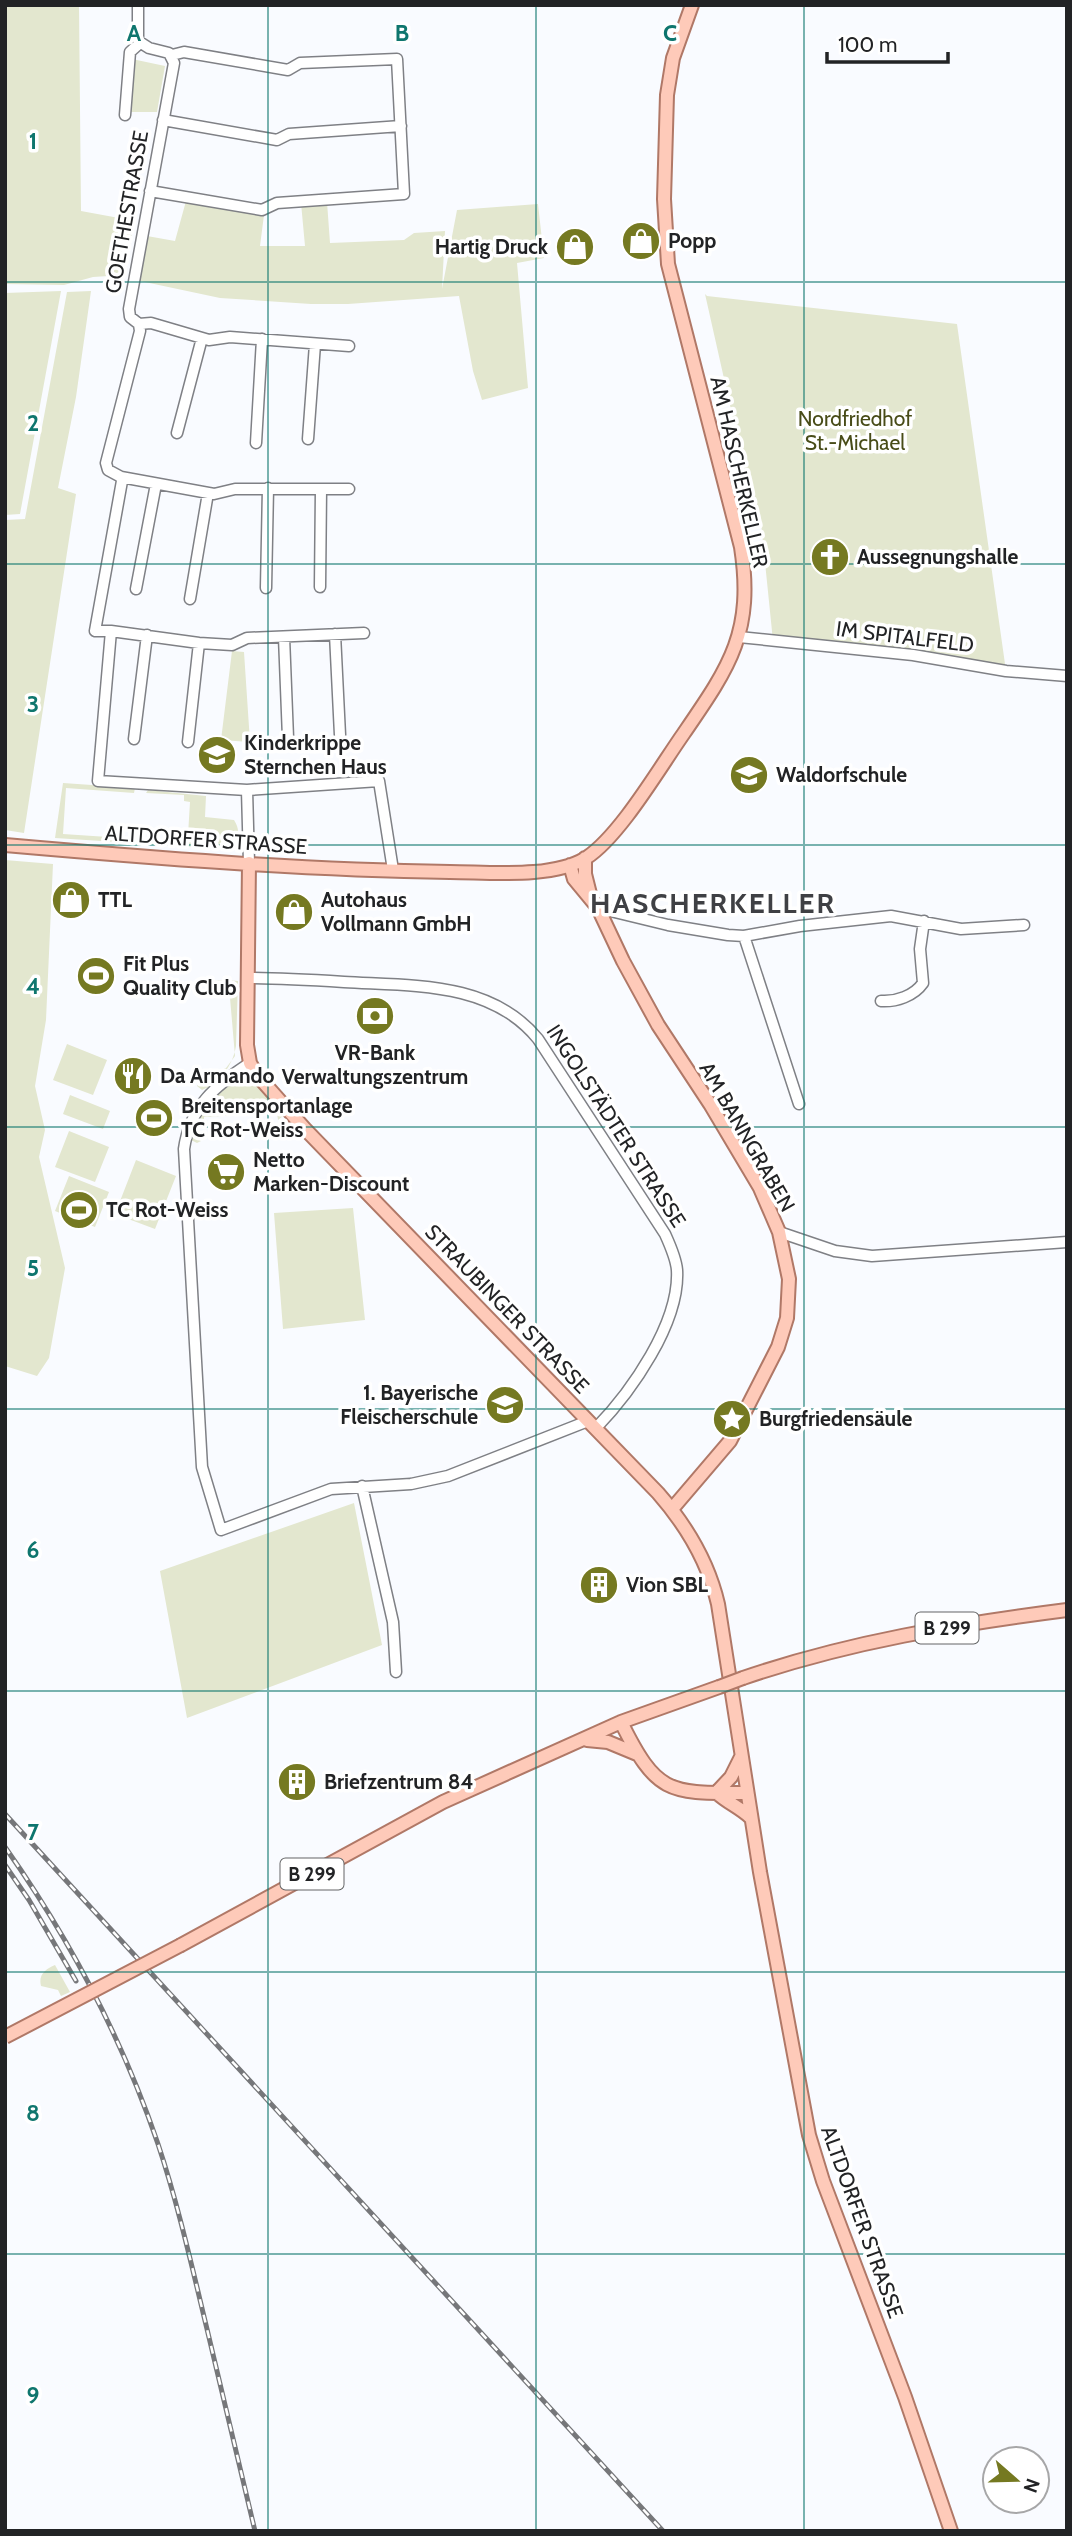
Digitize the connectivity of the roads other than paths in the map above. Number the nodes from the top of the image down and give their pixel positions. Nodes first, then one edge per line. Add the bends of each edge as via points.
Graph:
1 (138, 5) edge
2 (692, 5) edge
3 (140, 44) junction
4 (172, 55) junction
5 (125, 115) dead end
6 (163, 120) junction
7 (401, 126) junction
8 (150, 191) junction
9 (139, 324) junction
10 (202, 338) junction
11 (262, 339) junction
12 (315, 344) junction
13 (349, 346) dead end
14 (177, 433) dead end
15 (308, 439) dead end
16 (256, 443) dead end
17 (121, 477) junction
18 (156, 484) junction
19 (268, 488) junction
20 (321, 489) junction
21 (349, 489) dead end
22 (208, 493) junction
23 (320, 587) dead end
24 (266, 588) dead end
25 (136, 589) dead end
26 (190, 599) dead end
27 (111, 631) junction
28 (364, 633) dead end
29 (335, 634) junction
30 (147, 635) junction
31 (284, 636) junction
32 (739, 637) junction
33 (199, 643) junction
34 (1067, 676) edge
35 (340, 735) dead end
36 (288, 738) dead end
37 (134, 739) dead end
38 (188, 742) dead end
39 (247, 790) junction
40 (5, 845) edge
41 (585, 859) junction
42 (249, 863) junction
43 (570, 865) junction
44 (549, 870) junction
45 (399, 871) junction
46 (574, 879) junction
47 (594, 903) junction
48 (924, 921) junction
49 (1024, 925) dead end
50 (744, 936) junction
51 (247, 978) junction
52 (881, 1001) dead end
53 (250, 1063) junction
54 (799, 1104) dead end
55 (779, 1232) junction
56 (1067, 1242) edge
57 (592, 1424) junction
58 (362, 1486) junction
59 (672, 1509) junction
60 (1067, 1610) edge
61 (396, 1672) dead end
62 (621, 1722) junction
63 (581, 1740) junction
64 (637, 1754) junction
65 (742, 1756) junction
66 (716, 1793) junction
67 (746, 1793) junction
68 (750, 1816) junction
69 (5, 2037) edge
70 (951, 2531) edge

1 - 3 street
2 - 32 main road, AM HASCHERKELLER via 673,58 666,118 668,264 741,547 745,602
3 - 4 street
3 - 5 street via 130,52
4 - 6 street, GOETHESTRASSE
4 - 7 street via 184,52 288,70 300,63 397,59
6 - 7 street via 277,139 289,134
6 - 8 street, GOETHESTRASSE
7 - 8 street via 404,194 276,203 262,210
8 - 9 street, GOETHESTRASSE via 129,309 130,317
9 - 10 street via 151,323
9 - 17 street, GOETHESTRASSE via 106,463 110,472
10 - 11 street
10 - 14 street
11 - 12 street
11 - 16 street
12 - 13 street
12 - 15 street
17 - 18 street
17 - 27 street via 95,631
18 - 22 street
18 - 25 street
19 - 20 street
19 - 22 street
19 - 24 street
20 - 21 street
20 - 23 street
22 - 26 street
27 - 30 street
27 - 39 street via 98,781
28 - 29 street
29 - 31 street
29 - 35 street
30 - 33 street
30 - 37 street
31 - 33 street via 247,638 232,645
31 - 36 street
32 - 34 street, IM SPITALFELD
32 - 41 main road, AM HASCHERKELLER via 723,676 629,813
33 - 38 street
39 - 42 street
39 - 45 street via 379,781
40 - 42 main road, ALTDORFER STRASSE
41 - 43 main road, AM HASCHERKELLER
41 - 47 main road, AM BANNGRABEN
42 - 45 main road, ALTDORFER STRASSE
42 - 51 main road
43 - 44 main road, AM HASCHERKELLER
43 - 46 main road, AM BANNGRABEN
44 - 45 main road, AM HASCHERKELLER
44 - 46 main road via 566,880
46 - 47 main road, AM BANNGRABEN
47 - 50 street via 668,925
47 - 55 main road, AM BANNGRABEN via 658,1025 760,1188
48 - 49 street via 961,929
48 - 50 street via 891,916
48 - 52 street via 920,949 923,983 895,1002
50 - 54 street
51 - 53 main road
51 - 57 street, INGOLSTÄDTER STRASSE via 398,983 468,994 517,1017 538,1039 665,1234 677,1268 675,1299 665,1326 623,1399
53 - 57 main road, STRAUBINGER STRASSE via 305,1129
53 - 58 street via 206,1096 188,1127 184,1149 202,1467 210,1499 221,1530 331,1489
55 - 56 street via 835,1251 872,1256
55 - 59 main road, AM BANNGRABEN via 789,1300 778,1347 730,1441
57 - 58 street via 448,1476 411,1485
57 - 59 main road, STRAUBINGER STRASSE
58 - 61 street via 393,1622
59 - 65 main road, STRAUBINGER STRASSE via 706,1563 713,1583
60 - 62 main road, B 299, bridge via 986,1620 829,1651
62 - 63 main road, B 299
62 - 64 main road
63 - 64 main road via 608,1742
63 - 69 main road, B 299, bridge via 443,1802
64 - 66 main road via 646,1769 667,1785
65 - 66 main road
65 - 67 main road, STRAUBINGER STRASSE
66 - 67 main road
66 - 68 main road
67 - 68 main road, ALTDORFER STRASSE
68 - 70 main road, ALTDORFER STRASSE via 809,2135

